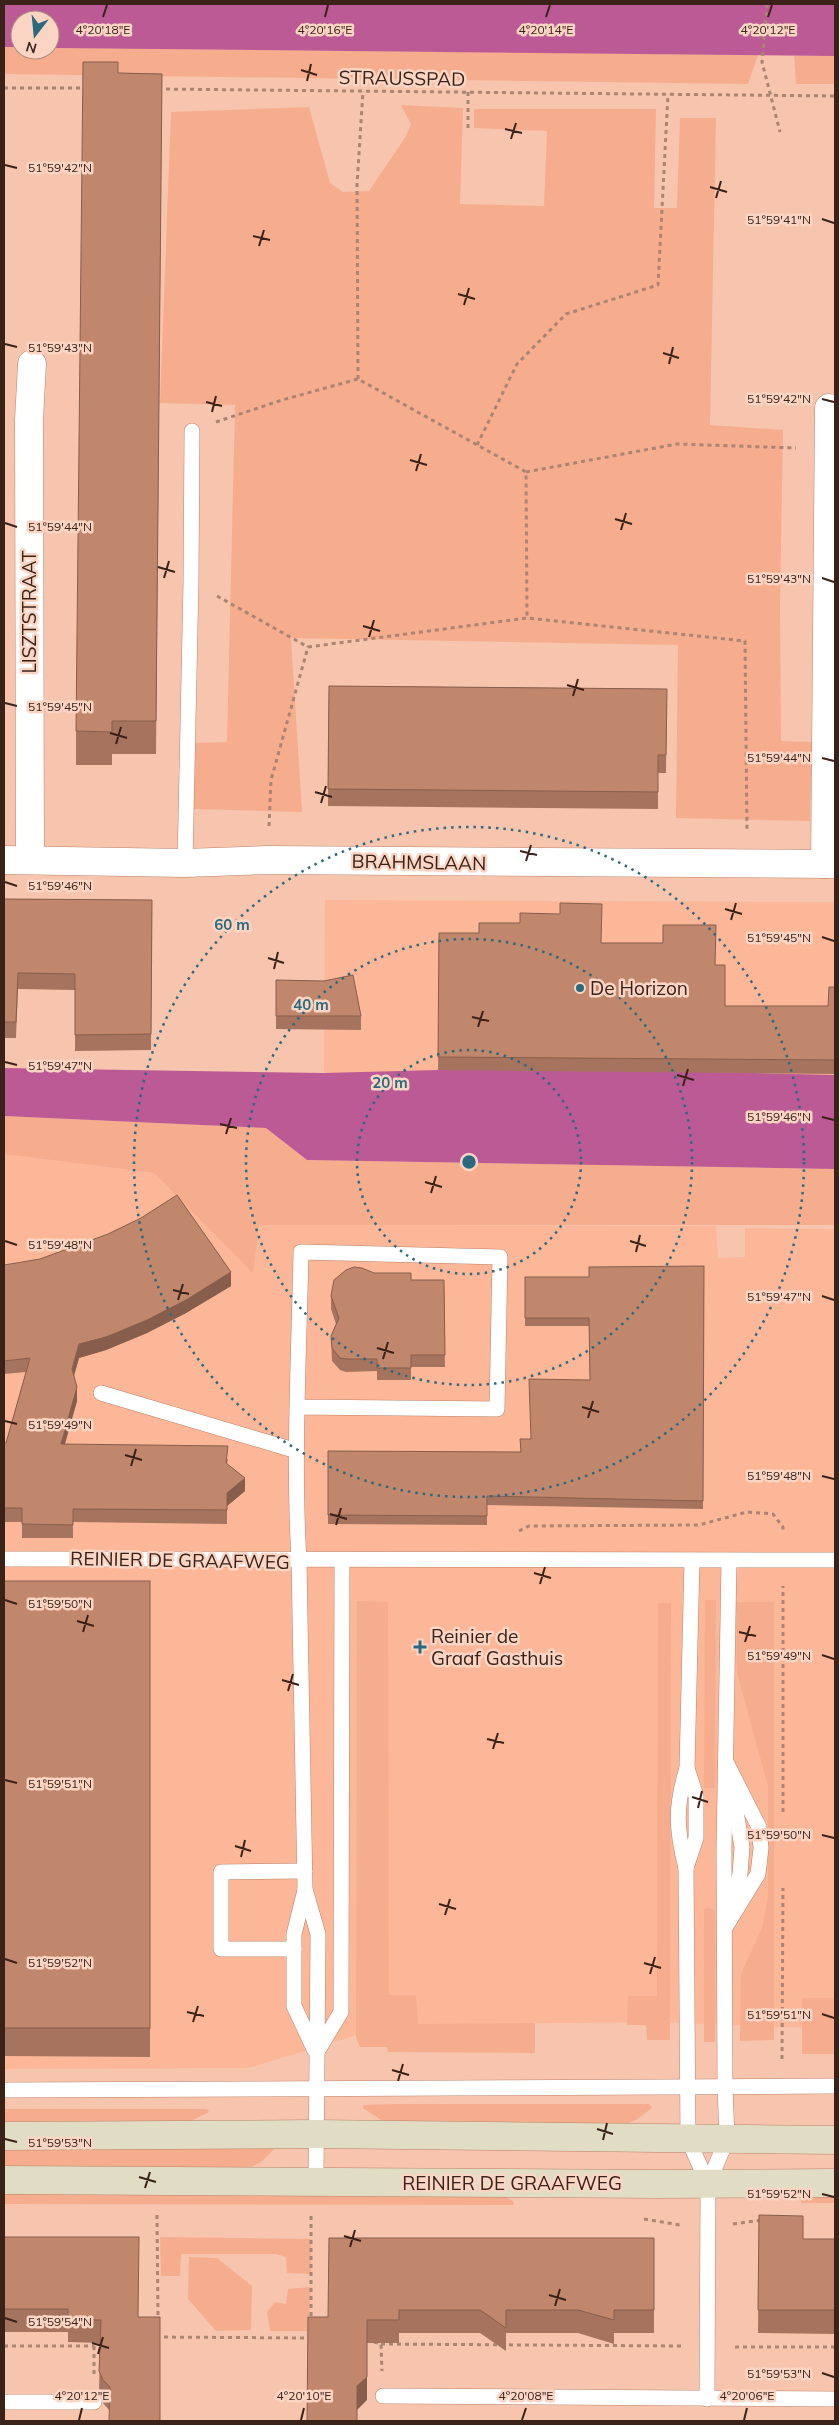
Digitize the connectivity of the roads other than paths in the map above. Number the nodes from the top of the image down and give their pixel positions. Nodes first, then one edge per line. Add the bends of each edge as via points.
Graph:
1 (32, 364) dead end
2 (829, 408) dead end
3 (192, 431) road end
4 (17, 860) edge
5 (185, 863) junction
6 (830, 864) edge
7 (101, 1393) dead end
8 (298, 1406) junction
9 (297, 1451) junction
10 (4, 1559) edge
11 (729, 1560) junction
12 (835, 1560) edge
13 (299, 1561) junction
14 (342, 1561) junction
15 (692, 1561) junction
16 (726, 1762) junction
17 (305, 1871) junction
18 (305, 1889) junction
19 (726, 1926) junction
20 (294, 1949) junction
21 (316, 2053) junction
22 (687, 2086) junction
23 (725, 2086) junction
24 (835, 2086) edge
25 (4, 2090) edge
26 (316, 2090) junction
27 (315, 2134) junction
28 (4, 2136) edge
29 (688, 2138) junction
30 (727, 2139) junction
31 (835, 2140) edge
32 (4, 2180) edge
33 (316, 2181) junction
34 (835, 2183) edge
35 (708, 2184) junction
36 (382, 2396) dead end
37 (707, 2399) junction
38 (835, 2399) edge
39 (4, 2402) edge
40 (94, 2402) dead end

1 - 4 street, LISZTSTRAAT
2 - 6 street
3 - 5 lane
4 - 5 street, BRAHMSLAAN
5 - 6 street, BRAHMSLAAN via 268,860
7 - 9 lane
8 - 8 lane via 301,1252 500,1257 497,1409
8 - 9 lane
9 - 13 lane
10 - 13 lane, REINIER DE GRAAFWEG
11 - 12 lane
11 - 15 lane
11 - 16 lane
13 - 14 lane
13 - 17 lane, REINIER DE GRAAFWEG
14 - 15 lane
14 - 21 lane via 341,2012
15 - 22 lane via 687,1768 679,1795 678,1838 686,1868
16 - 19 lane
16 - 19 lane via 760,1827 761,1848 758,1874
17 - 18 lane, REINIER DE GRAAFWEG
17 - 20 lane via 221,1872 221,1949
18 - 20 lane, REINIER DE GRAAFWEG via 294,1934
18 - 21 lane, REINIER DE GRAAFWEG via 318,1934
19 - 23 lane
20 - 21 lane, REINIER DE GRAAFWEG via 294,2006
21 - 26 lane, REINIER DE GRAAFWEG
22 - 23 lane
22 - 26 lane
22 - 29 lane
23 - 24 lane
23 - 30 lane
25 - 26 lane
26 - 27 lane, REINIER DE GRAAFWEG
27 - 28 main road
27 - 29 main road
27 - 33 lane, REINIER DE GRAAFWEG
29 - 30 main road
29 - 35 lane
30 - 31 main road
30 - 35 lane
32 - 33 main road, REINIER DE GRAAFWEG
33 - 35 main road, REINIER DE GRAAFWEG
34 - 35 main road, REINIER DE GRAAFWEG
35 - 37 lane
36 - 37 lane
37 - 38 lane
39 - 40 lane

